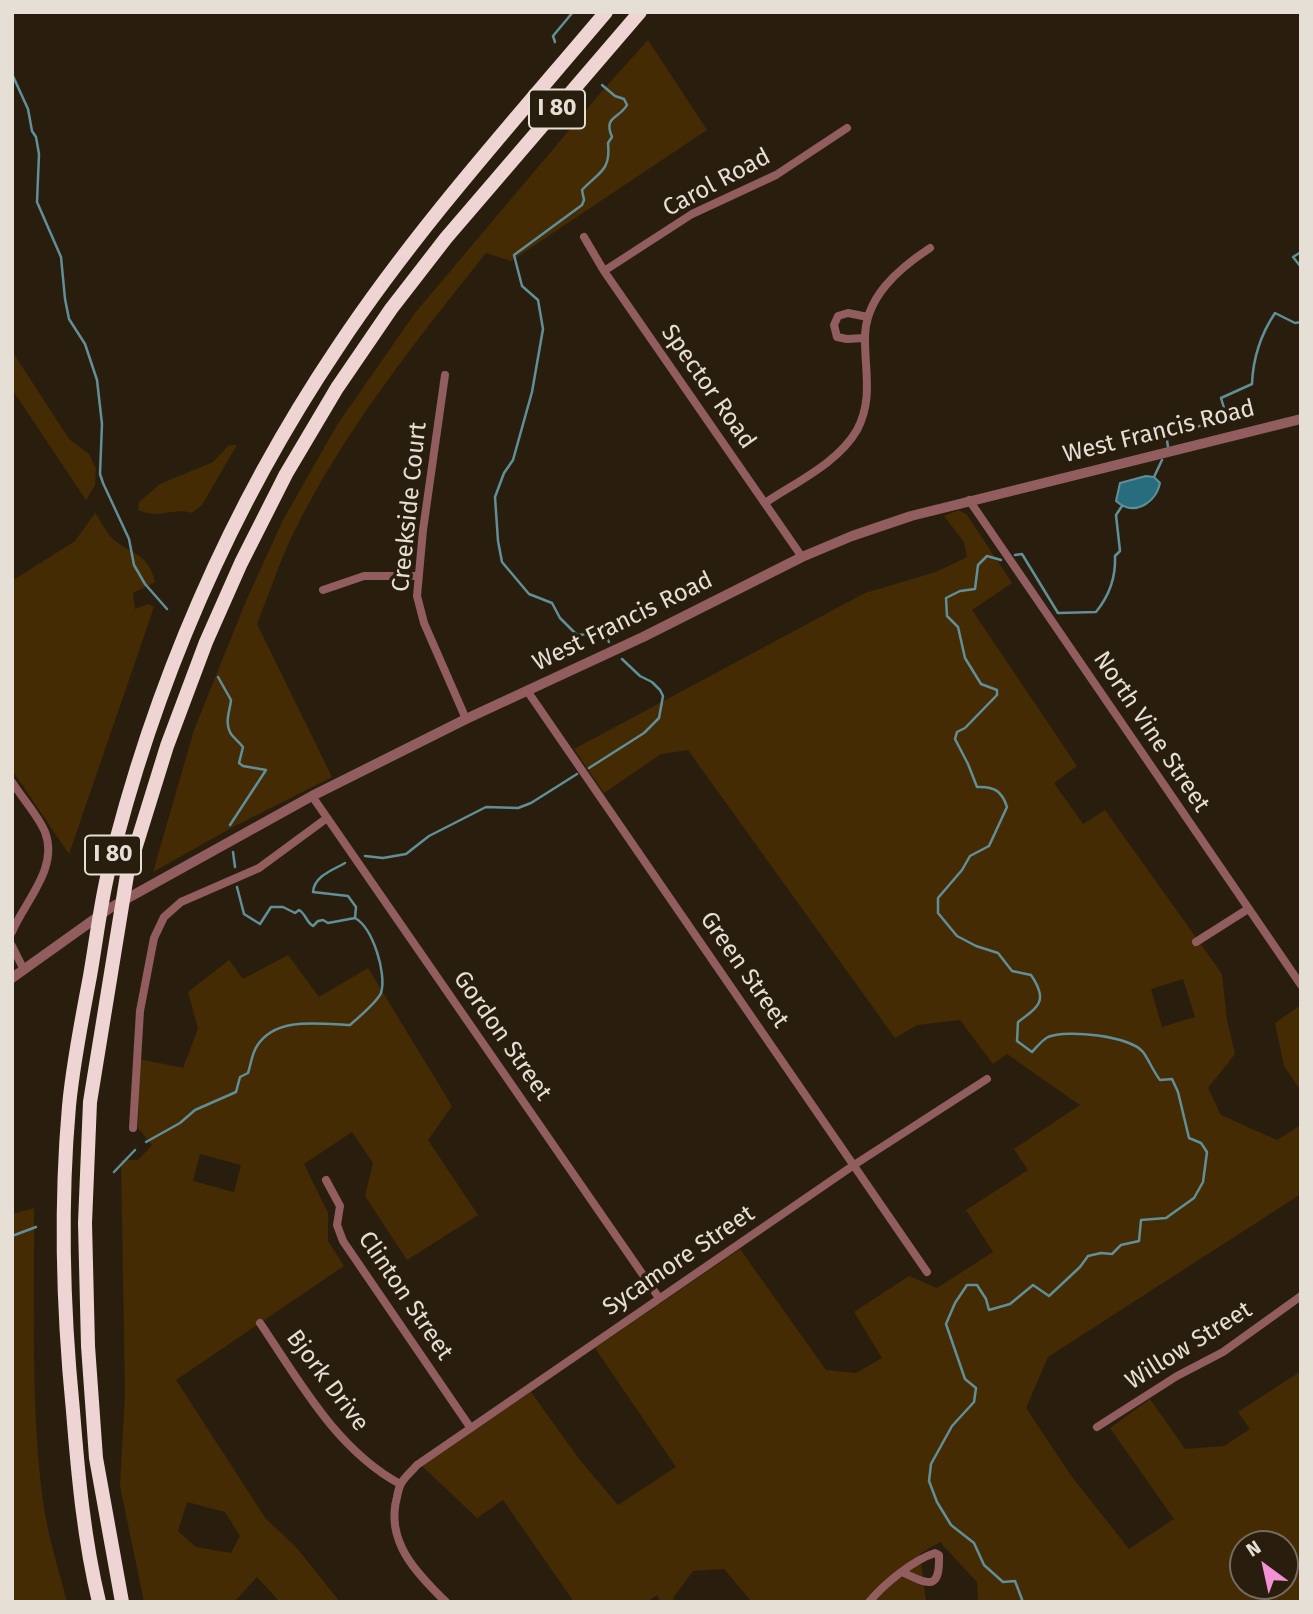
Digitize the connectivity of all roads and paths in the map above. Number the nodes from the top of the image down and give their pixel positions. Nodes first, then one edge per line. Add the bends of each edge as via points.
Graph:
1 (606, 12) edge
2 (640, 12) edge
3 (847, 128) dead end
4 (584, 237) dead end
5 (930, 248) dead end
6 (604, 271) junction
7 (868, 317) junction
8 (864, 338) junction
9 (445, 374) dead end
10 (1301, 419) edge
11 (970, 500) junction
12 (765, 503) junction
13 (802, 557) junction
14 (417, 576) junction
15 (323, 590) dead end
16 (528, 692) junction
17 (466, 719) junction
18 (12, 782) edge
19 (312, 796) junction
20 (327, 818) junction
21 (1248, 909) junction
22 (12, 932) edge
23 (1196, 942) dead end
24 (12, 946) edge
25 (24, 970) junction
26 (12, 978) edge
27 (1301, 985) edge
28 (987, 1079) dead end
29 (134, 1128) dead end
30 (854, 1165) junction
31 (326, 1180) dead end
32 (927, 1272) dead end
33 (1301, 1296) edge
34 (659, 1298) junction
35 (260, 1324) dead end
36 (470, 1427) junction
37 (1097, 1427) dead end
38 (400, 1484) junction
39 (902, 1572) junction
40 (99, 1602) edge
41 (122, 1602) edge
42 (446, 1602) edge
43 (869, 1602) edge

1 - 40 highway, I 80 via 419,237 312,388 215,565 146,741 108,874 69,1104 63,1226 67,1351 77,1463
2 - 41 highway, I 80 via 446,238 337,388 241,563 167,746 127,875 90,1102 85,1223 96,1458
3 - 6 street, Carol Road via 776,175 692,214
4 - 6 street, Spector Road
5 - 7 street via 888,282
6 - 12 street, Spector Road
7 - 8 street
7 - 8 street via 848,313 838,316 834,325 837,337
8 - 12 street via 868,388 856,430 839,454
9 - 14 street, Creekside Court
10 - 11 street, West Francis Road
11 - 13 street, West Francis Road via 887,524
11 - 21 street, North Vine Street
12 - 13 street, Spector Road
13 - 16 street, West Francis Road
14 - 15 street via 364,576
14 - 17 street, Creekside Court via 423,621
16 - 17 street, West Francis Road
16 - 30 street, Green Street
17 - 19 street, West Francis Road
18 - 22 street via 45,832 48,859
19 - 20 street, Gordon Street
19 - 25 street, West Francis Road via 110,908
20 - 29 street via 259,867 181,902 164,917 154,938 140,1011
20 - 34 street, Gordon Street
21 - 23 street
21 - 27 street, North Vine Street
24 - 25 street
25 - 26 street, West Francis Road
28 - 30 street, Sycamore Street
30 - 32 street, Green Street
30 - 34 street, Sycamore Street
31 - 36 street, Clinton Street via 340,1206 337,1225 344,1241
33 - 37 street, Willow Street via 1223,1352
34 - 36 street, Sycamore Street
35 - 38 street, Bjork Drive via 334,1429 380,1473
36 - 38 street, Sycamore Street via 417,1465
38 - 42 street via 394,1531 404,1553
39 - 39 street via 924,1583 933,1582 940,1571 939,1555 930,1555
39 - 43 street

